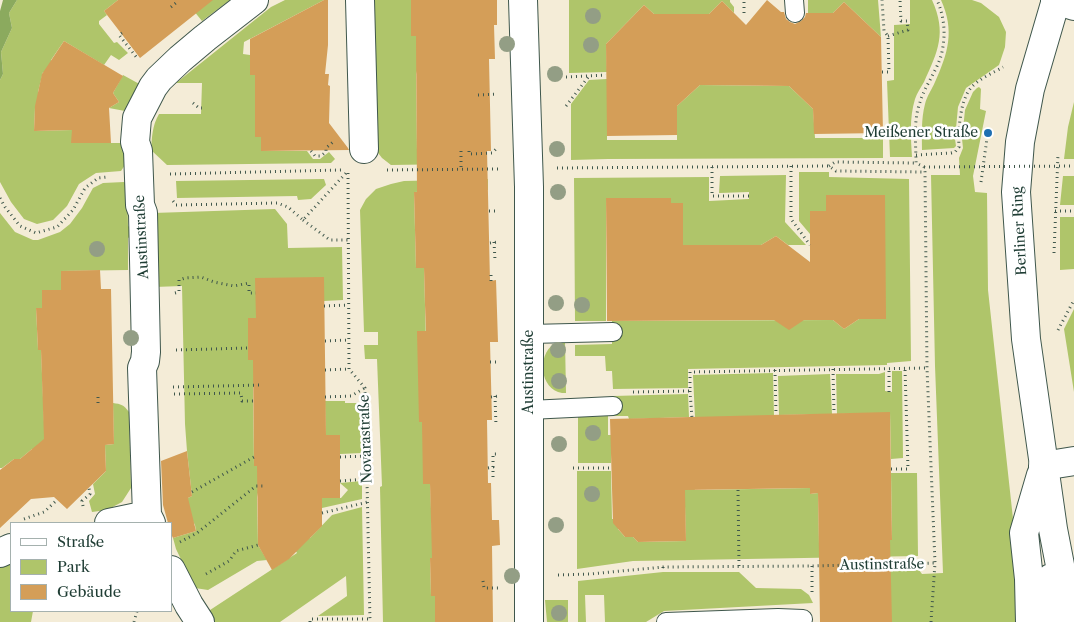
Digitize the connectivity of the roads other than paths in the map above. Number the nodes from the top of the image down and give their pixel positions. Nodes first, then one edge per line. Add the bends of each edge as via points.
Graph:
1 (254, 0) edge
2 (360, 0) edge
3 (523, 0) edge
4 (1056, 0) edge
5 (1074, 6) edge
6 (364, 149) dead end
7 (613, 332) dead end
8 (530, 334) junction
9 (619, 399) road end
10 (529, 410) junction
11 (1074, 461) edge
12 (1043, 466) junction
13 (149, 519) edge
14 (119, 522) edge
15 (1052, 529) junction
16 (173, 557) edge
17 (197, 617) edge
18 (803, 619) dead end
19 (529, 622) edge
20 (666, 622) edge
21 (1030, 622) edge
22 (1050, 622) edge
23 (1071, 622) edge

1 - 13 street, Austinstraße via 159,79 137,118 135,142 143,213 146,361 142,368
2 - 6 street
3 - 8 street, Austinstraße
4 - 5 street
4 - 12 street, Berliner Ring via 1030,89 1020,142 1016,192 1026,339
7 - 8 lane
8 - 10 street, Austinstraße
9 - 10 lane
10 - 19 street, Austinstraße
11 - 12 street
12 - 15 street, Berliner Ring
12 - 21 street, Berliner Ring via 1024,533 1030,579
13 - 14 street
15 - 22 street, Berliner Ring
15 - 23 street, Berliner Ring
16 - 17 street via 189,606
18 - 20 lane

